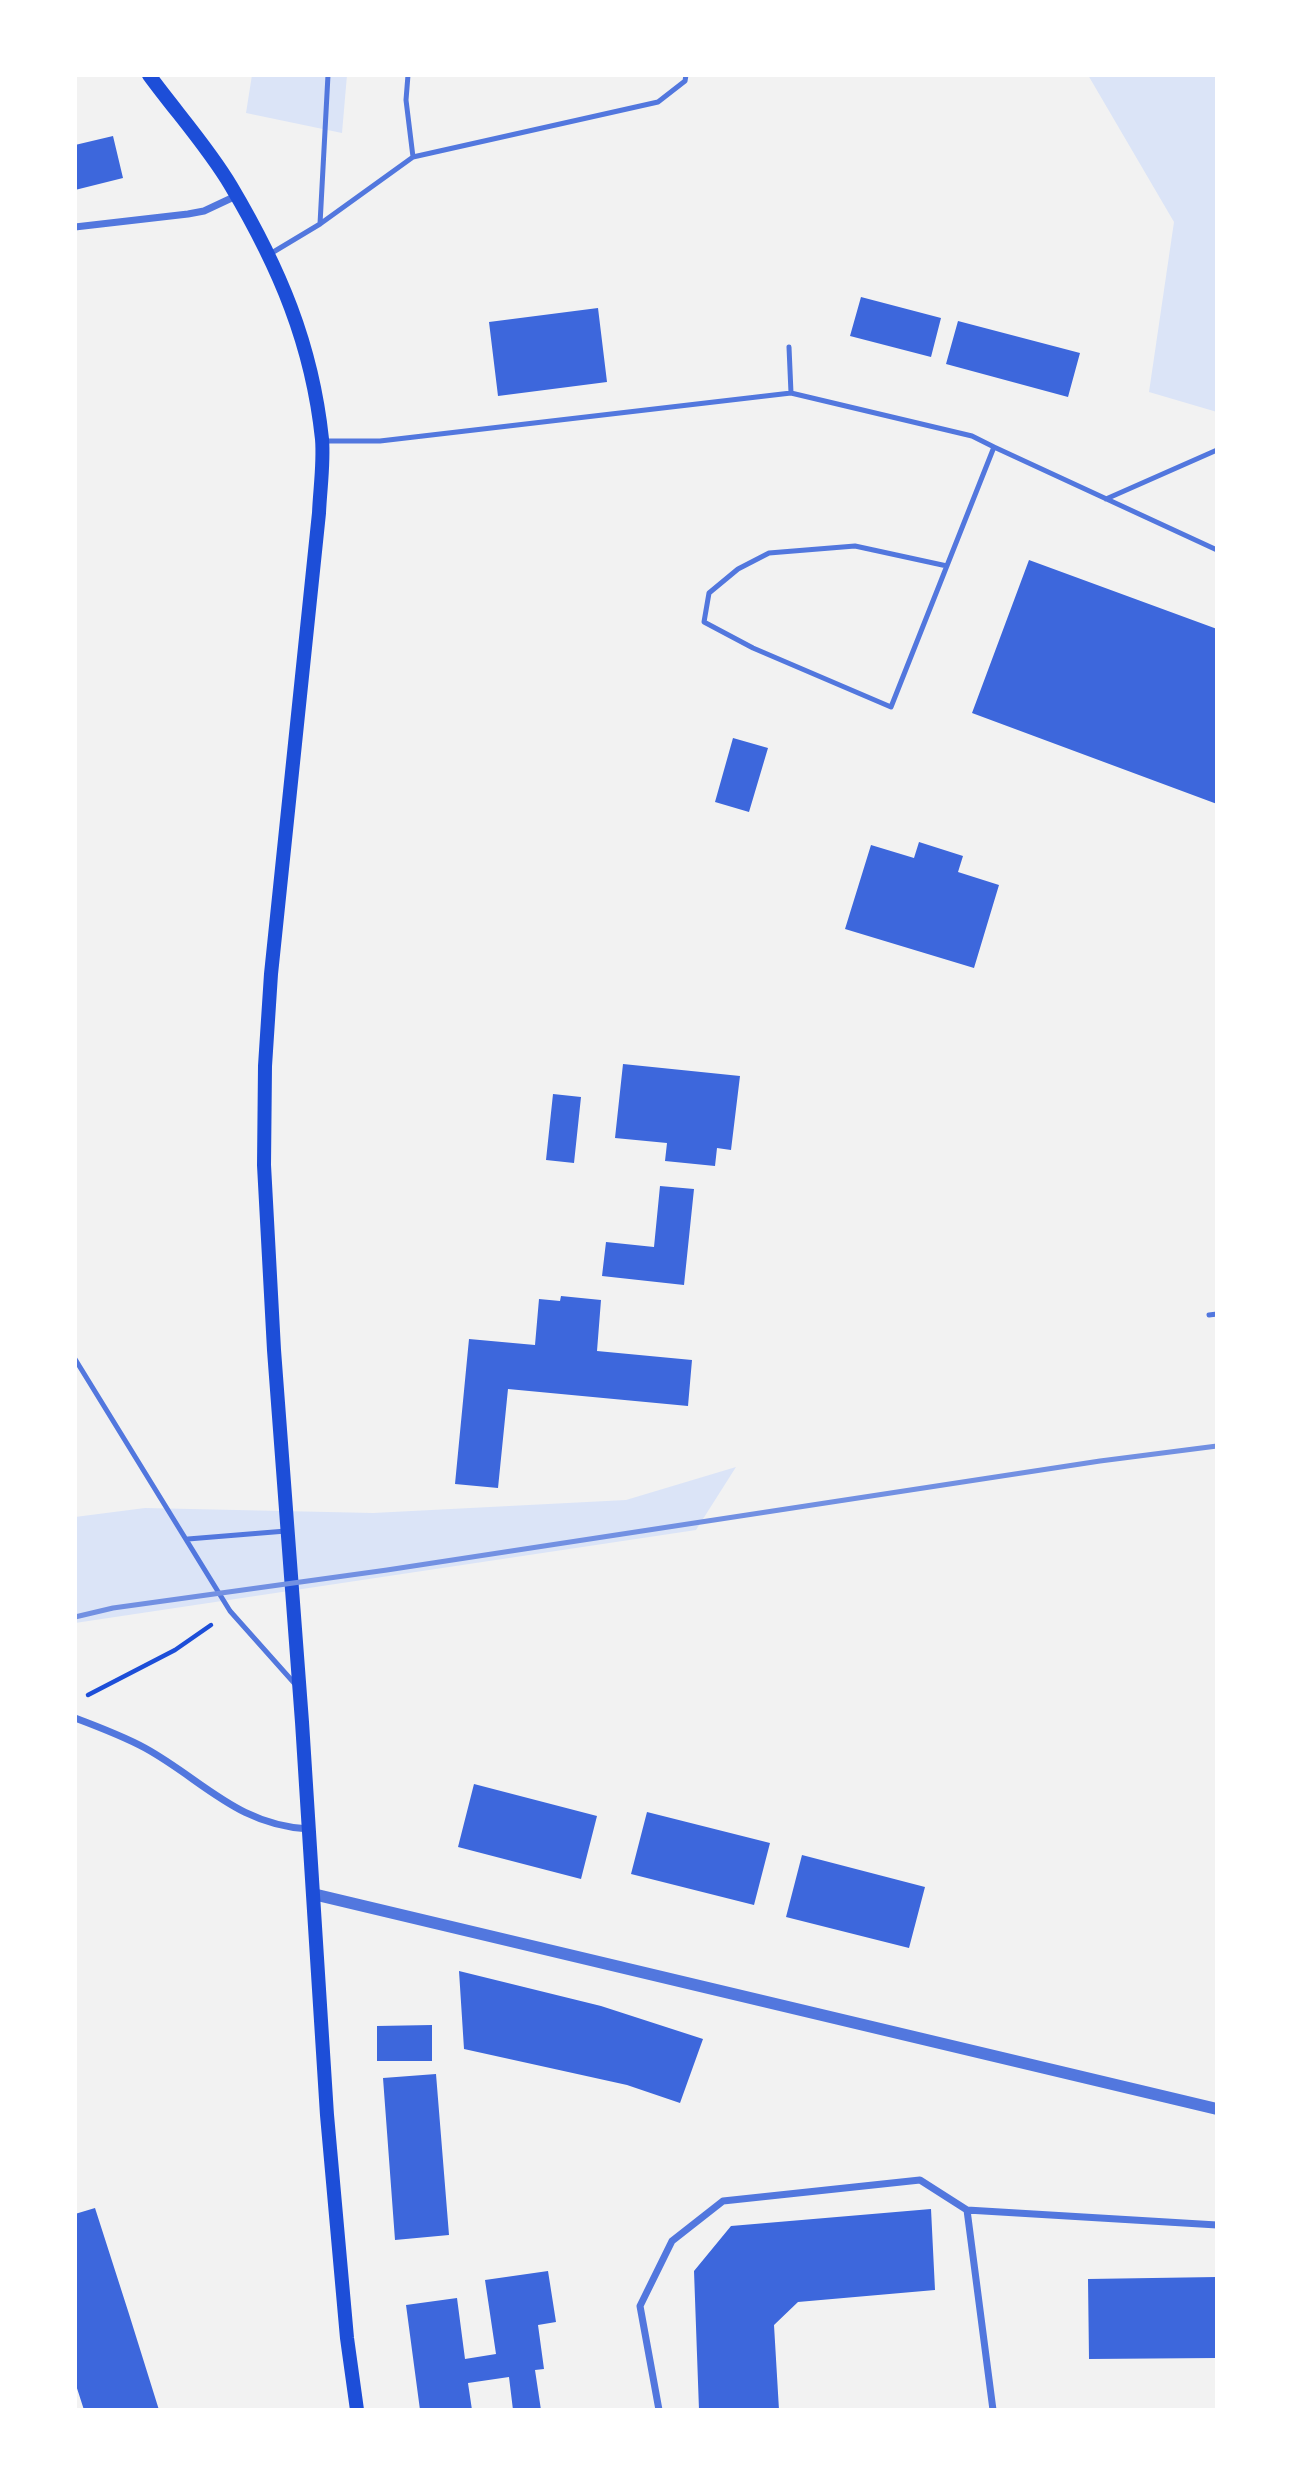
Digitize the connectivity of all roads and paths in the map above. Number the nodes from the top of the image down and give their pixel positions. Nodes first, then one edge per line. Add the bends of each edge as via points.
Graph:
1 (149, 75) edge
2 (328, 75) edge
3 (408, 75) edge
4 (686, 75) edge
5 (413, 157) junction
6 (236, 195) junction
7 (320, 224) junction
8 (75, 227) edge
9 (270, 254) junction
10 (789, 347) dead end
11 (791, 393) junction
12 (322, 442) junction
13 (994, 447) junction
14 (1217, 450) edge
15 (1106, 499) junction
16 (1217, 550) edge
17 (947, 566) junction
18 (1217, 1314) edge
19 (1209, 1315) dead end
20 (75, 1360) edge
21 (288, 1531) junction
22 (188, 1539) junction
23 (230, 1611) junction
24 (299, 1689) junction
25 (86, 1696) dead end
26 (75, 1718) edge
27 (309, 1829) junction
28 (313, 1894) junction
29 (1217, 2109) edge
30 (968, 2210) junction
31 (1217, 2225) edge
32 (357, 2410) edge
33 (659, 2410) edge
34 (993, 2410) edge

1 - 6 main road
2 - 7 lane
3 - 5 lane
4 - 5 lane via 685,81 658,102
5 - 7 lane
6 - 8 street via 204,211
6 - 9 main road
7 - 9 lane
9 - 12 main road via 305,343
10 - 11 lane
11 - 12 lane via 380,441
11 - 13 lane via 972,436
12 - 21 main road via 265,1066 264,1165
13 - 15 lane
13 - 17 lane
14 - 15 lane
15 - 16 lane
17 - 17 lane via 891,707 704,622 709,593 738,569 769,553 855,546
18 - 19 lane
20 - 22 lane
21 - 22 lane
21 - 24 main road
22 - 23 lane
23 - 24 lane
23 - 25 path via 175,1650
24 - 27 main road
26 - 27 street via 146,1748 239,1811 289,1828
27 - 28 main road
28 - 29 street
28 - 32 main road via 327,2115
30 - 31 street
30 - 33 street via 920,2180 723,2201 672,2241 640,2306
30 - 34 street

